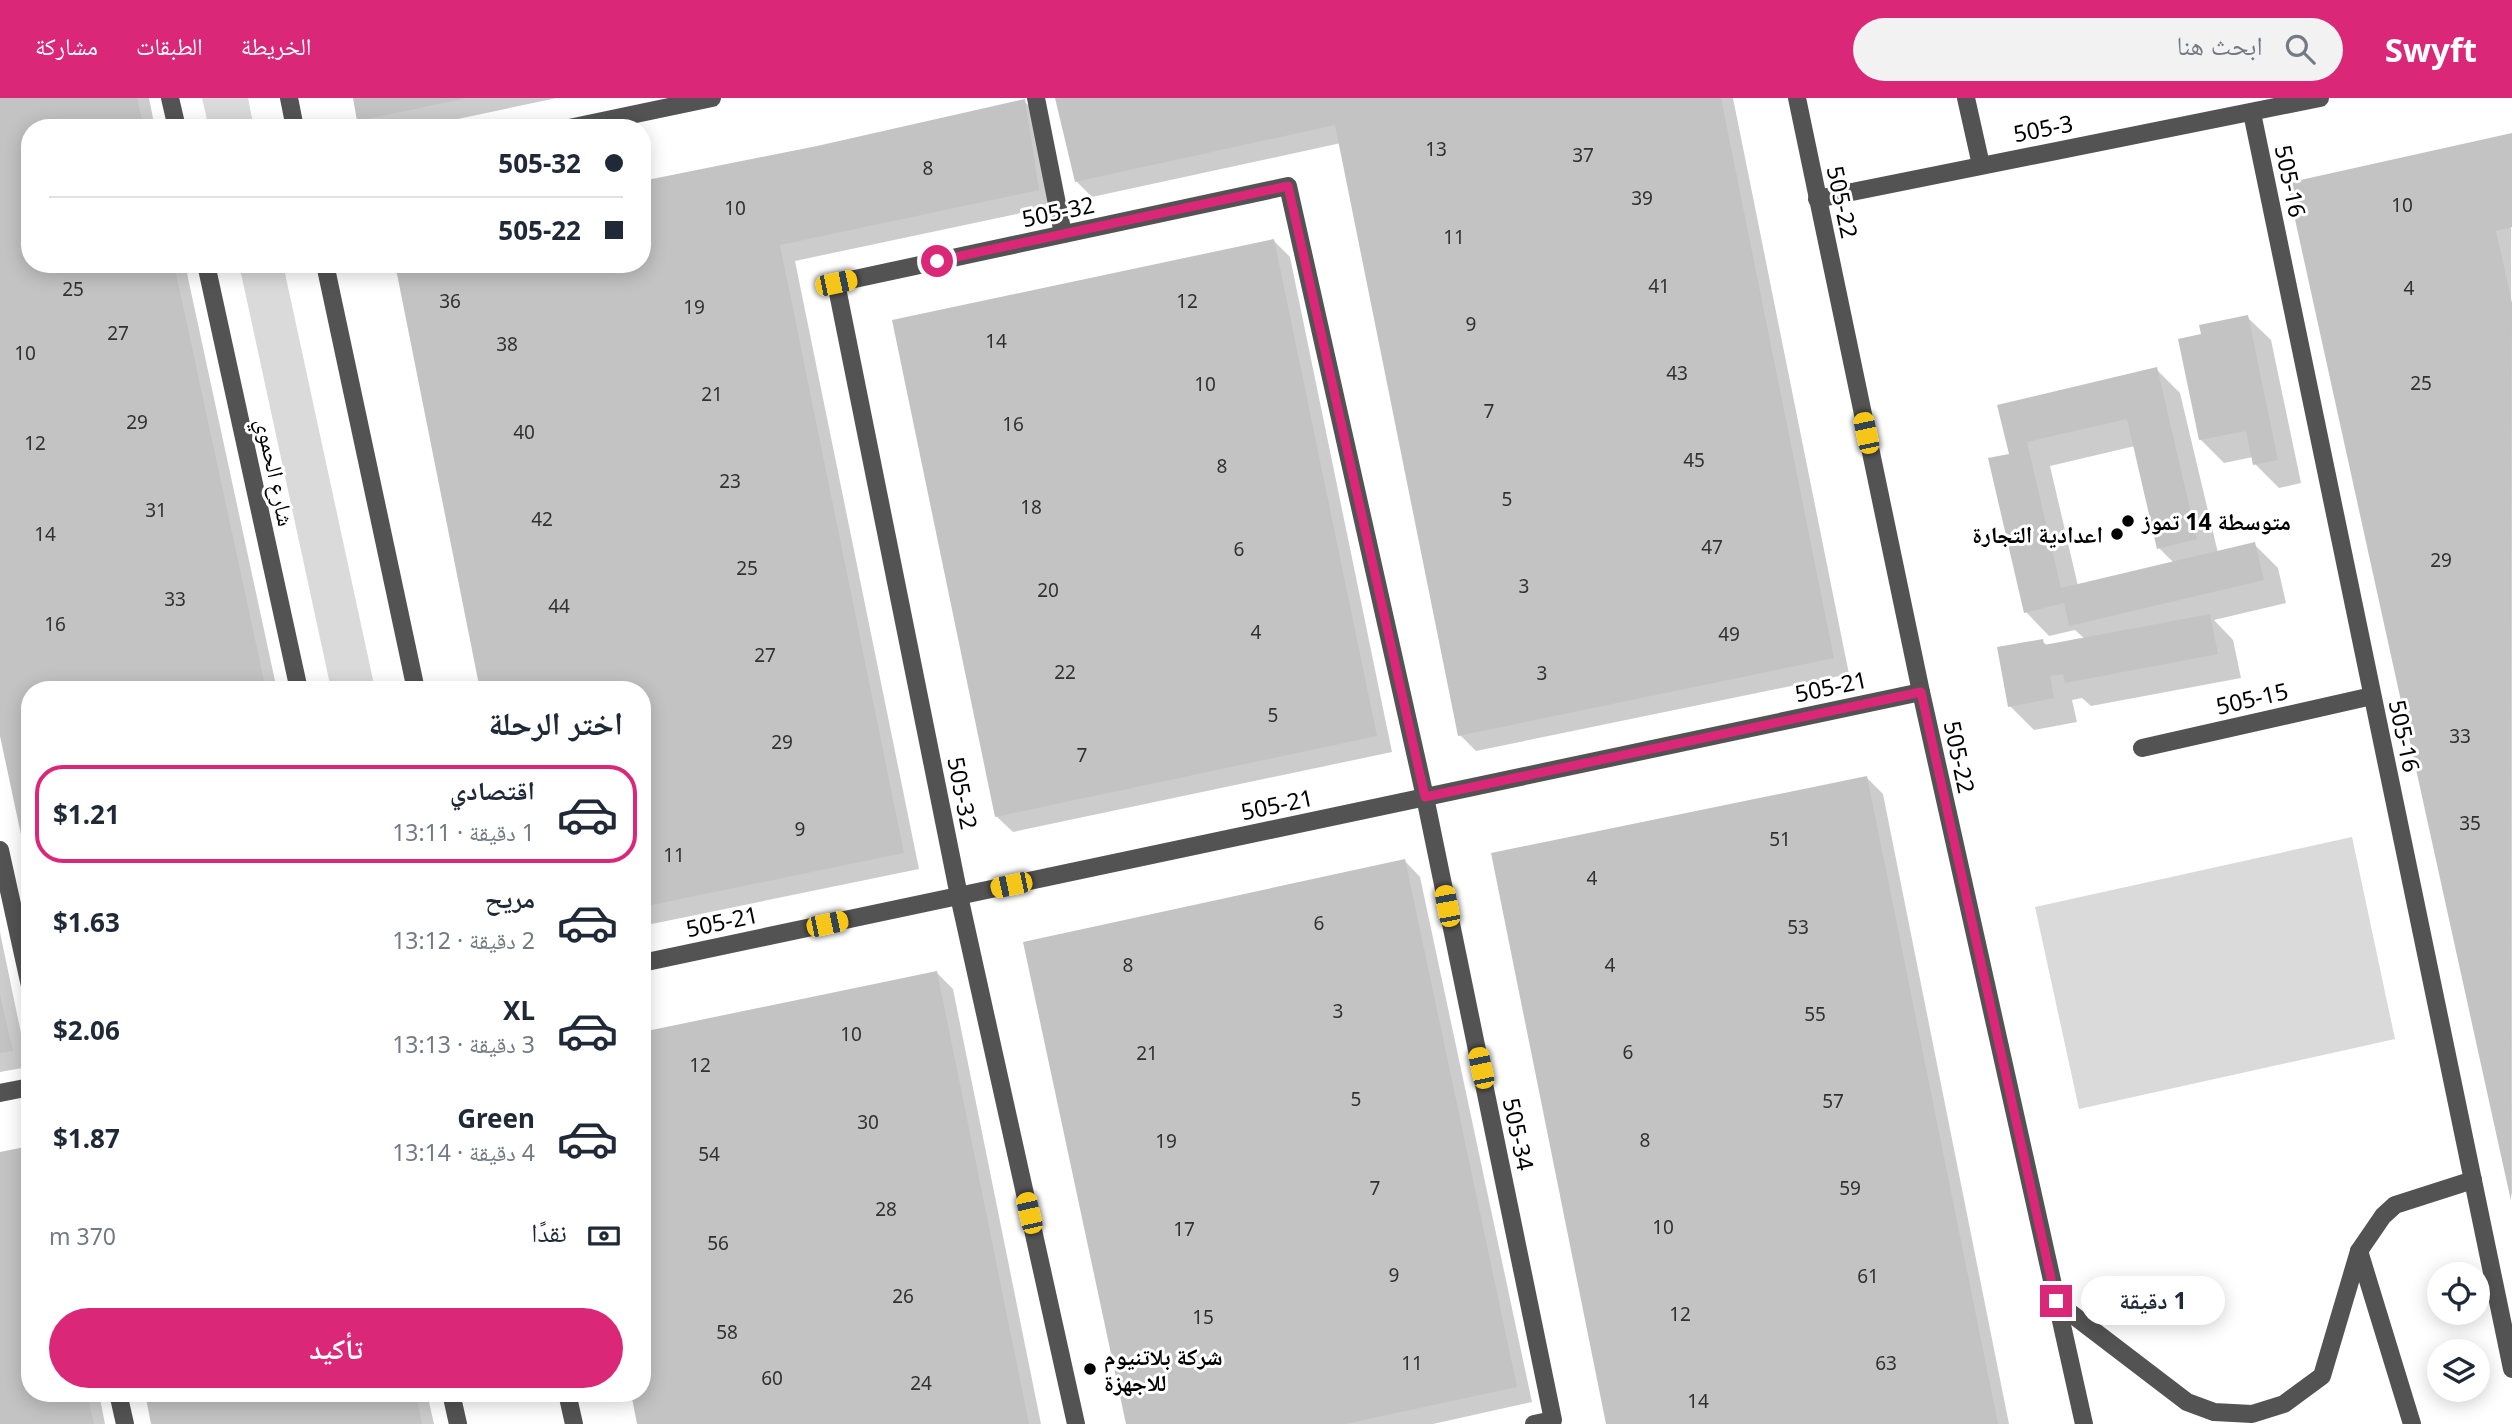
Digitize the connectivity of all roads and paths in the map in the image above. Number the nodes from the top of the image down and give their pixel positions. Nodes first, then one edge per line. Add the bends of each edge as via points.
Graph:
1 (170, 98) edge
2 (289, 98) edge
3 (712, 98) edge
4 (1036, 98) edge
5 (1797, 98) edge
6 (1966, 98) edge
7 (2320, 98) edge
8 (2252, 113) junction
9 (175, 119) edge
10 (293, 119) edge
11 (612, 119) edge
12 (1981, 165) junction
13 (1817, 199) junction
14 (1063, 234) junction
15 (208, 273) edge
16 (327, 273) edge
17 (297, 681) edge
18 (414, 681) edge
19 (1921, 692) junction
20 (2372, 696) junction
21 (2142, 748) dead end
22 (1425, 797) junction
23 (0, 850) edge
24 (959, 896) junction
25 (21, 945) edge
26 (651, 961) edge
27 (21, 1089) edge
28 (0, 1093) edge
29 (2473, 1180) junction
30 (2359, 1251) junction
31 (2056, 1301) junction
32 (2512, 1368) edge
33 (120, 1402) edge
34 (453, 1402) edge
35 (569, 1402) edge
36 (125, 1424) edge
37 (458, 1424) edge
38 (574, 1424) edge
39 (1076, 1424) edge
40 (1534, 1424) edge
41 (2084, 1424) edge
42 (2412, 1424) edge

1 - 9 street
2 - 10 street
3 - 11 street
4 - 14 street
5 - 13 street, 505-22
6 - 12 street
7 - 8 street, 505-3
8 - 12 street, 505-3
8 - 20 street, 505-16
12 - 13 street, 505-3
13 - 19 street, 505-22
14 - 22 street, 505-32 via 1288,186
14 - 24 street, 505-32 via 836,283
15 - 17 street, شارع الحموي
16 - 18 street
19 - 22 street, 505-21
19 - 31 street, 505-22
20 - 21 street, 505-15
20 - 29 street, 505-16
22 - 24 street, 505-21
22 - 40 street, 505-34 via 1553,1420
23 - 25 street
24 - 26 street, 505-21
24 - 39 street
27 - 28 street
29 - 30 street via 2395,1205
29 - 32 street, 505-16
30 - 31 street via 2322,1376 2284,1404 2252,1414 2214,1412 2187,1402
30 - 42 street
31 - 41 street, 505-22
33 - 36 street
34 - 37 street
35 - 38 street

